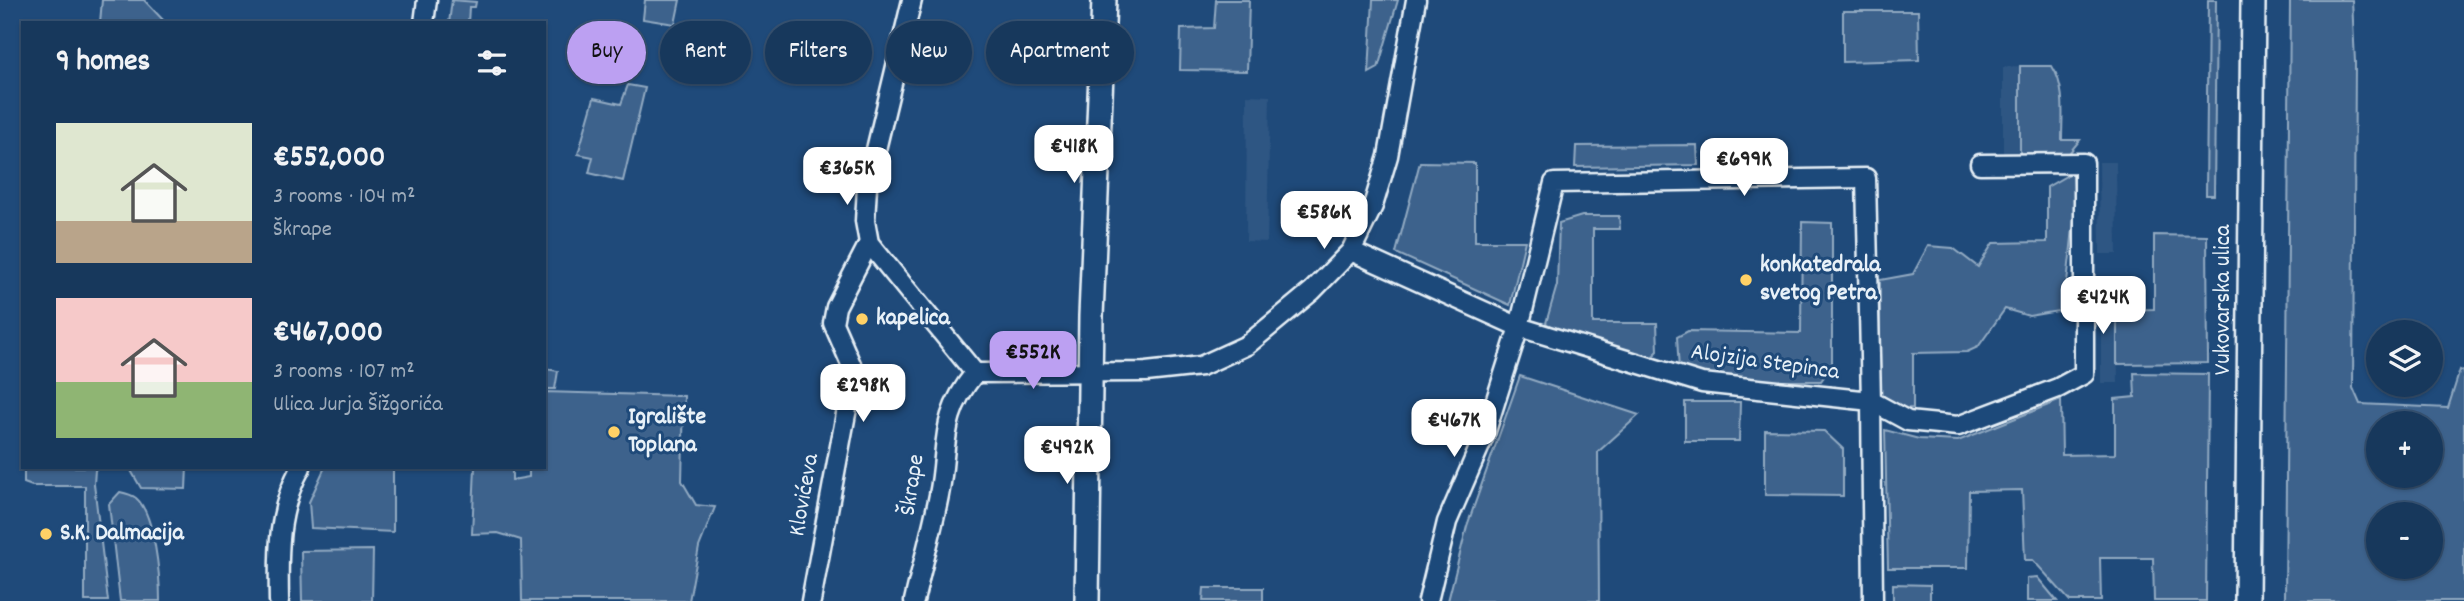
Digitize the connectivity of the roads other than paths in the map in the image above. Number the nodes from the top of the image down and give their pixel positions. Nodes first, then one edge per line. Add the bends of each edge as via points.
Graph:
1 (427, 0) edge
2 (912, 0) edge
3 (1104, 0) edge
4 (1416, 0) edge
5 (2253, 0) edge
6 (424, 21) edge
7 (1980, 164) dead end
8 (869, 243) junction
9 (1352, 251) junction
10 (1519, 327) junction
11 (1091, 372) junction
12 (975, 373) junction
13 (1871, 401) junction
14 (299, 469) edge
15 (279, 601) edge
16 (811, 601) edge
17 (914, 601) edge
18 (1087, 601) edge
19 (1428, 601) edge
20 (1873, 601) edge
21 (2247, 601) edge

1 - 6 street
2 - 8 street via 867,187
3 - 11 street
4 - 9 street via 1388,156 1373,206
5 - 21 street, Vukovarska ulica
7 - 13 street via 2084,163 2084,374 1958,426 1908,421
8 - 12 street
8 - 16 street, Klovićeva via 836,307 833,323 854,371
9 - 10 street, Alojzija Stepinca
9 - 11 street via 1247,345 1201,366
10 - 13 street, Alojzija Stepinca via 1702,383
10 - 13 street via 1554,183 1866,178
10 - 19 street via 1485,434 1447,522
11 - 12 street
11 - 18 street
12 - 17 street, Škrape via 960,391 948,419 940,491
13 - 20 street, Alojzija Stepinca
14 - 15 street via 286,498 278,541

